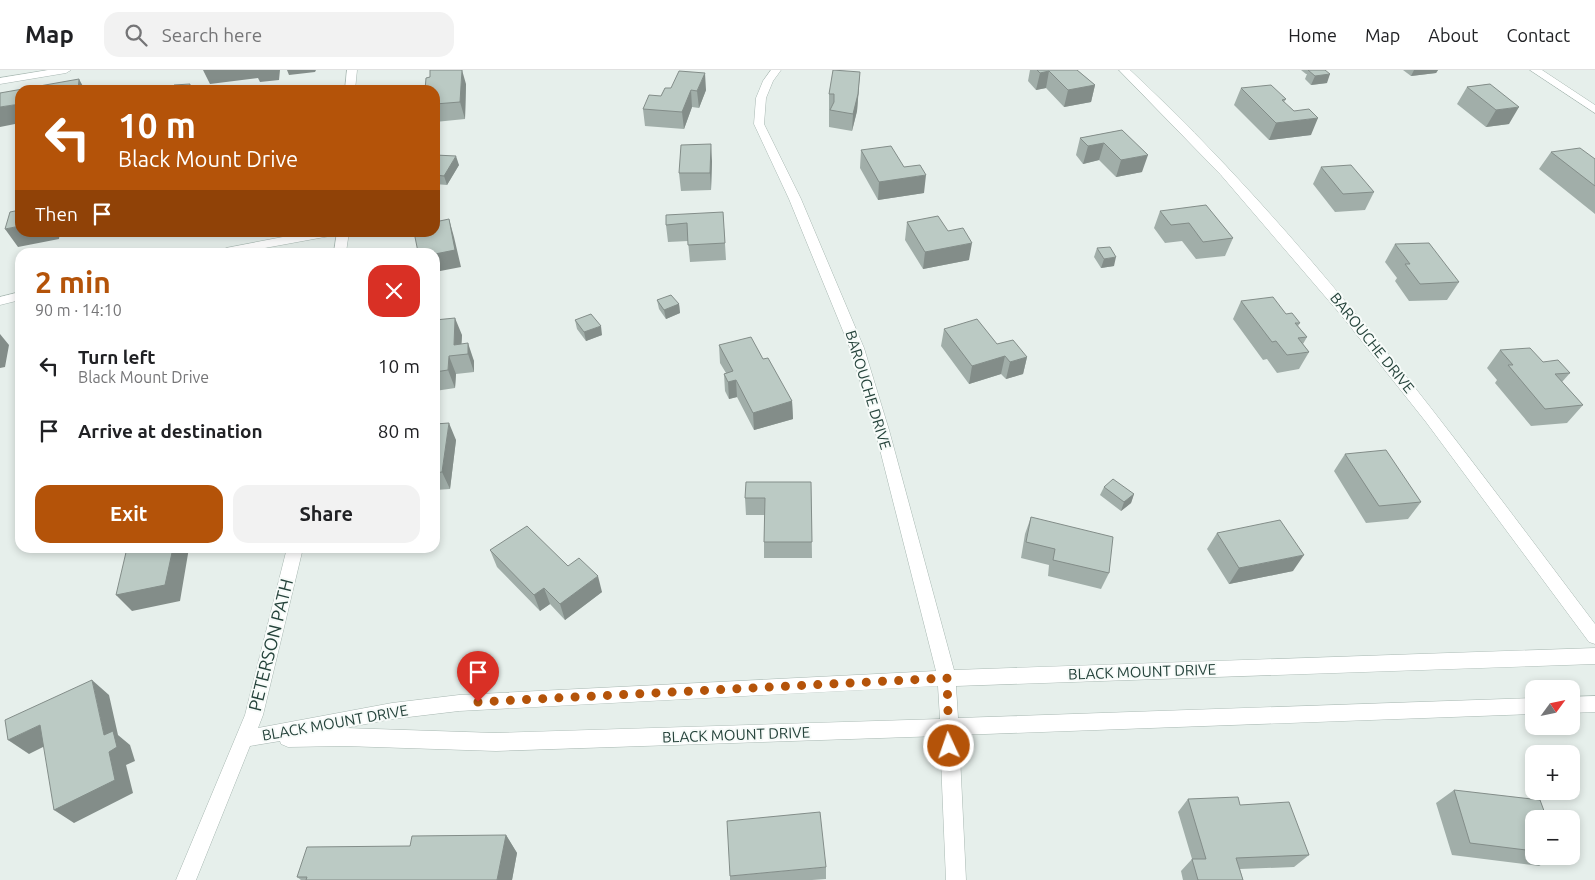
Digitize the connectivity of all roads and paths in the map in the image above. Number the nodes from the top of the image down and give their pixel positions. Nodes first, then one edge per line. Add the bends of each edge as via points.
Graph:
1 (66, 70) edge
2 (352, 70) edge
3 (776, 70) edge
4 (1124, 70) edge
5 (1535, 70) edge
6 (0, 81) edge
7 (350, 85) edge
8 (1595, 110) edge
9 (304, 237) edge
10 (247, 248) edge
11 (15, 297) edge
12 (0, 301) edge
13 (294, 553) edge
14 (1595, 637) edge
15 (1595, 656) edge
16 (947, 678) junction
17 (1595, 704) edge
18 (1580, 705) edge
19 (1525, 706) edge
20 (948, 726) junction
21 (244, 739) junction
22 (186, 880) edge
23 (956, 880) edge

1 - 6 street
2 - 7 street
3 - 16 street, BAROUCHE DRIVE via 761,98 759,124 796,199 857,348 882,430
4 - 14 street, BAROUCHE DRIVE via 1192,136 1302,258 1433,420
5 - 8 street
9 - 10 street
11 - 12 street
13 - 21 street, PETERSON PATH via 254,715
15 - 16 street, BLACK MOUNT DRIVE
16 - 20 street, BAROUCHE DRIVE
16 - 21 street, BLACK MOUNT DRIVE via 459,703 392,711
17 - 18 street
19 - 20 street, BLACK MOUNT DRIVE
20 - 21 street, BLACK MOUNT DRIVE via 506,742 344,737
20 - 23 street, BAROUCHE DRIVE
21 - 22 street, PETERSON PATH

